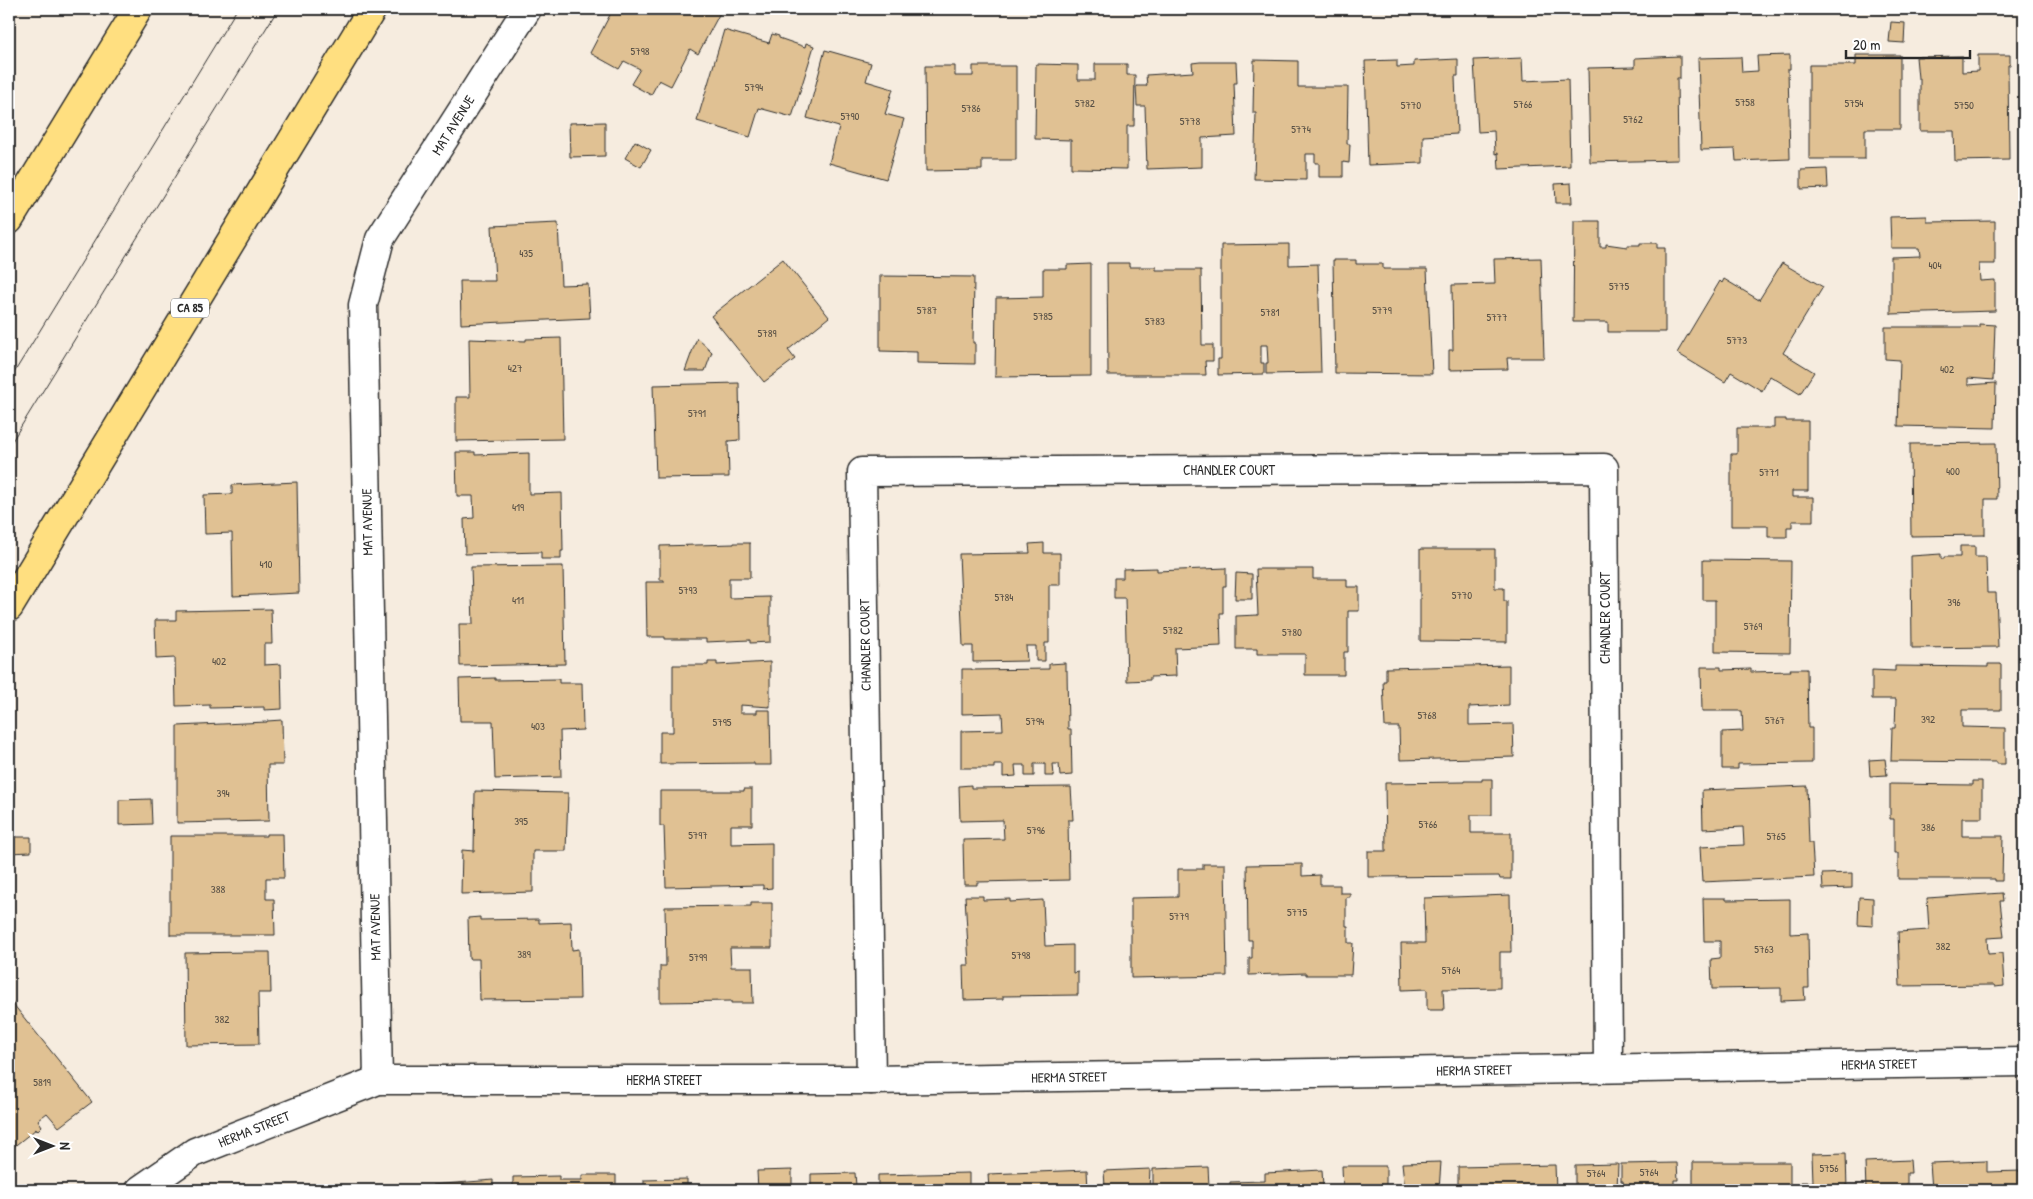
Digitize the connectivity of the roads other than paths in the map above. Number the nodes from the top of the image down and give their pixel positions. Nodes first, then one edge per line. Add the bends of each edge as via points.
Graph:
1 (138, 9) edge
2 (372, 9) edge
3 (527, 9) edge
4 (9, 220) edge
5 (9, 607) edge
6 (2024, 1062) edge
7 (1608, 1068) junction
8 (378, 1080) junction
9 (871, 1080) junction
10 (140, 1190) edge

1 - 4 highway
2 - 5 highway, CA 85
3 - 8 street, MAT AVENUE via 380,240 363,305
6 - 7 street, HERMA STREET
7 - 9 street, HERMA STREET
7 - 9 street, CHANDLER COURT via 1604,468 862,472
8 - 9 street, HERMA STREET
8 - 10 street, HERMA STREET via 195,1152

